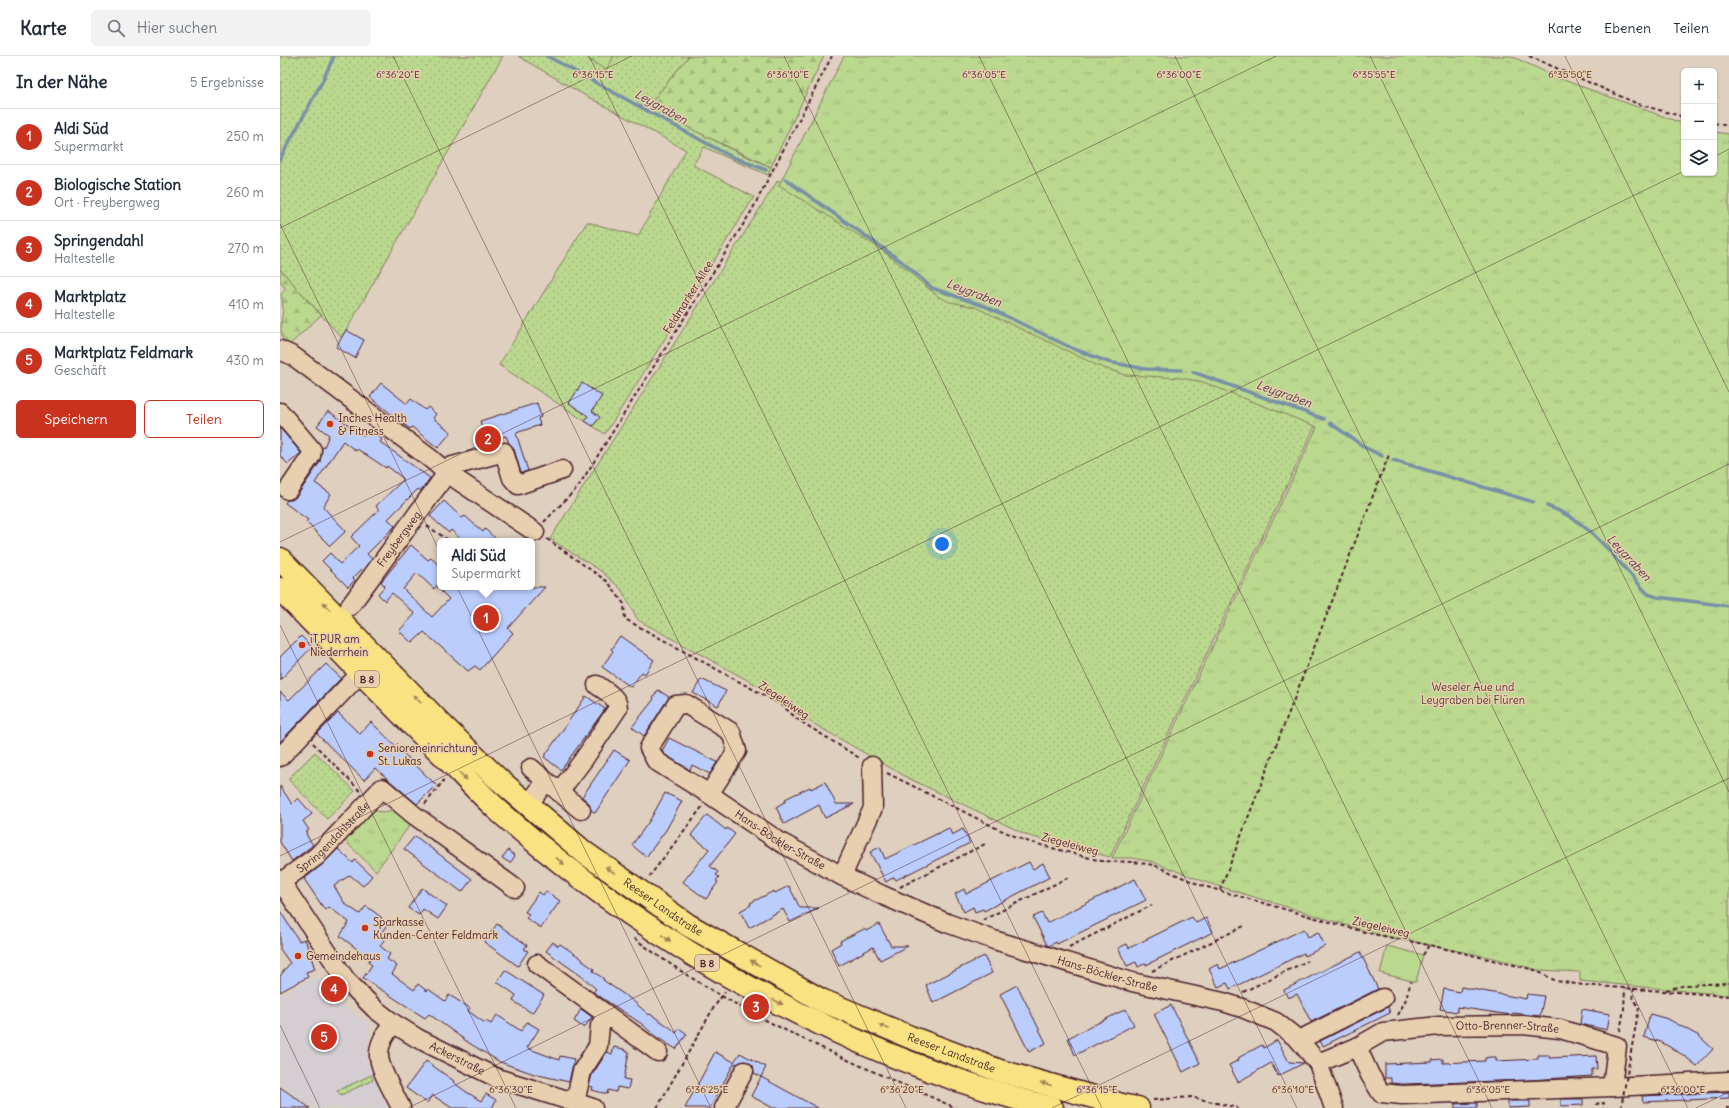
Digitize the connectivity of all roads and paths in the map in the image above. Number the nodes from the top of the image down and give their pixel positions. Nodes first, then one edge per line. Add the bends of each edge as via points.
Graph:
1 (832, 56) edge
2 (1529, 56) edge
3 (1681, 116) edge
4 (1717, 124) edge
5 (1729, 126) edge
6 (284, 358) edge
7 (280, 412) edge
8 (1390, 452) dead end
9 (562, 470) dead end
10 (444, 471) junction
11 (288, 490) dead end
12 (415, 518) junction
13 (536, 532) junction
14 (445, 538) edge
15 (280, 559) edge
16 (280, 589) edge
17 (350, 606) dead end
18 (353, 681) dead end
19 (597, 685) dead end
20 (303, 734) junction
21 (280, 758) edge
22 (872, 766) junction
23 (531, 768) dead end
24 (448, 776) dead end
25 (553, 786) junction
26 (715, 798) junction
27 (370, 801) junction
28 (528, 805) junction
29 (581, 810) dead end
30 (414, 815) junction
31 (985, 844) dead end
32 (642, 876) dead end
33 (842, 876) junction
34 (1068, 877) dead end
35 (280, 881) edge
36 (516, 888) dead end
37 (1220, 890) junction
38 (882, 895) junction
39 (1152, 905) dead end
40 (1244, 926) dead end
41 (964, 929) junction
42 (1429, 945) junction
43 (1423, 955) dead end
44 (1048, 958) junction
45 (1307, 961) dead end
46 (537, 964) dead end
47 (733, 979) junction
48 (1411, 981) dead end
49 (1132, 982) junction
50 (1729, 983) edge
51 (1625, 987) junction
52 (1634, 988) junction
53 (1663, 991) junction
54 (1729, 996) edge
55 (1383, 998) dead end
56 (1223, 1002) junction
57 (606, 1016) junction
58 (393, 1023) junction
59 (1383, 1032) junction
60 (1299, 1040) junction
61 (1617, 1046) junction
62 (1356, 1047) junction
63 (658, 1052) dead end
64 (1318, 1063) junction
65 (744, 1071) dead end
66 (1729, 1081) edge
67 (1612, 1087) junction
68 (575, 1103) junction
69 (1142, 1103) edge
70 (401, 1108) edge
71 (593, 1108) edge
72 (657, 1108) edge
73 (724, 1108) edge
74 (1052, 1108) edge
75 (1238, 1108) edge
76 (1334, 1108) edge
77 (1621, 1108) edge
78 (1726, 1108) edge
79 (1729, 1108) edge

1 - 13 path, Feldmarker Allee via 751,212 578,487
2 - 3 path via 1638,104
4 - 5 path
6 - 10 street
7 - 11 street via 312,450 312,456
8 - 37 path
9 - 10 street via 518,485 512,478 504,452
10 - 12 street, Freybergweg
10 - 13 street
12 - 14 path
12 - 17 street, Freybergweg
13 - 22 path, Ziegeleiweg via 608,582 624,604 625,619 782,705 797,719
28 -> 15 main road, Reeser Landstraße / B 8 via 444,727
16 -> 47 main road, Reeser Landstraße / B 8 via 415,729 500,812 566,866 636,918
18 - 20 street
19 - 25 street via 614,697 618,708 584,759
20 - 21 street
20 - 27 path
22 - 33 street via 872,808
22 - 37 path, Ziegeleiweg via 1026,841 1101,861 1154,865
23 - 25 street
24 - 30 path
25 - 28 street
25 - 29 street
26 - 26 street, Hans-Böckler-Straße via 656,761 650,748 676,705 686,704 730,732 737,750
26 - 32 path via 702,806 649,878
26 - 33 street, Hans-Böckler-Straße via 780,842
27 - 30 street, Springendahlstraße via 382,788
27 - 35 street, Springendahlstraße via 317,856
69 -> 28 main road, Reeser Landstraße / B 8 via 1126,1106 1000,1072 821,1000 688,925 585,853
30 - 36 street
31 - 38 path
33 - 38 street, Hans-Böckler-Straße
34 - 41 path
35 - 58 street, Ackerstraße via 346,980
37 - 42 path, Ziegeleiweg via 1368,933
38 - 41 street, Hans-Böckler-Straße
39 - 44 path
40 - 49 path
41 - 44 street, Hans-Böckler-Straße
42 - 43 path
42 - 51 path, Ziegeleiweg via 1535,970 1556,981
44 - 49 street, Hans-Böckler-Straße
45 - 56 path
46 - 57 street
47 - 72 path via 714,1007
47 -> 74 main road, Reeser Landstraße / B 8 via 815,1022 904,1060 1000,1095
48 - 59 path via 1396,1021
49 - 56 street, Hans-Böckler-Straße
50 - 53 path via 1686,985
51 - 52 path, Ziegeleiweg
51 - 61 path
52 - 53 path, Ziegeleiweg
52 - 77 path, bridge via 1633,997 1639,1008
53 - 54 path, Ziegeleiweg
55 - 60 street
56 - 60 street, Hans-Böckler-Straße via 1276,1022
57 - 63 street
57 - 68 street via 600,1026 598,1046 582,1071
58 - 68 street, Ackerstraße via 417,1038 497,1078
58 - 70 street via 384,1035 378,1054
59 - 61 street, Otto-Brenner-Straße via 1439,1026 1523,1025 1560,1029
59 - 62 street, Otto-Brenner-Straße
60 - 64 street, Hans-Böckler-Straße
61 - 67 street
62 - 64 street, Otto-Brenner-Straße
62 - 67 street via 1382,1093 1402,1095
64 - 76 street, Hans-Böckler-Straße
65 - 73 street
66 - 67 street
68 - 71 street, Ackerstraße
69 - 75 path via 1191,1097
78 - 79 path

